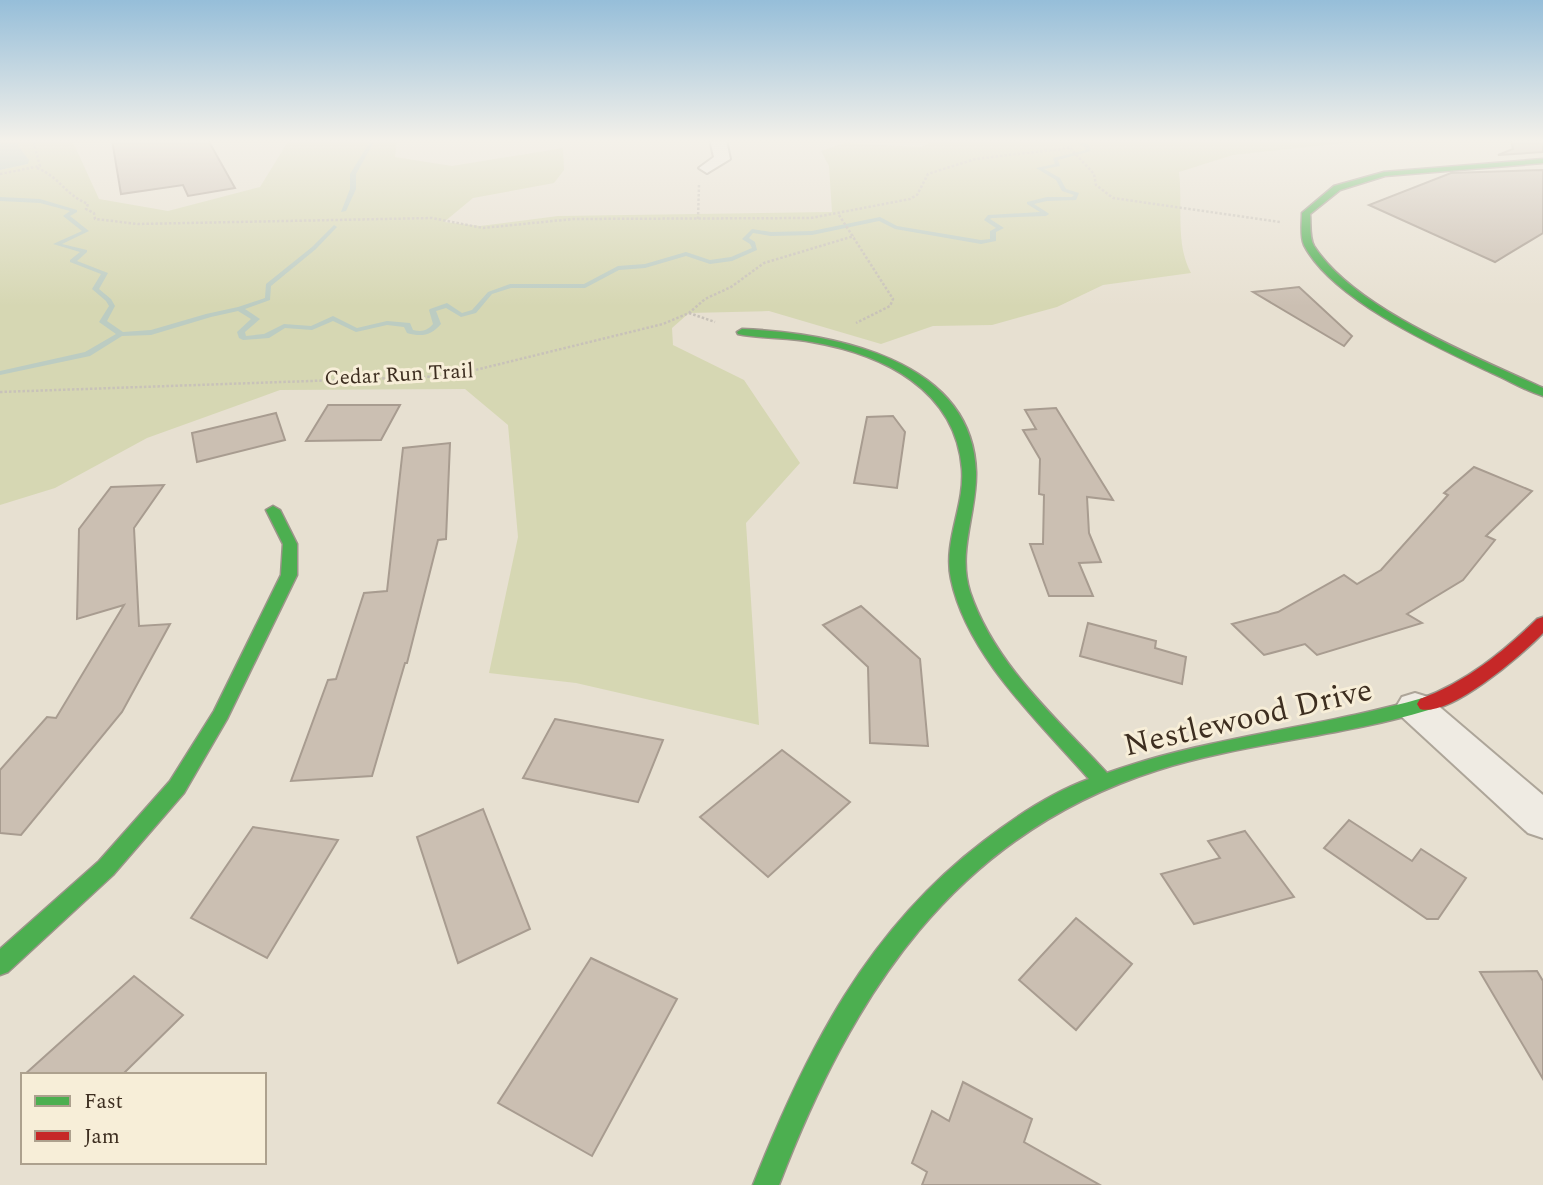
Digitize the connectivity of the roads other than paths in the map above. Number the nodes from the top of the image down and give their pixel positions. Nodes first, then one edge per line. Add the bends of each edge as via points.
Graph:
1 (1326, 195) edge
2 (742, 332) dead end
3 (1543, 392) edge
4 (273, 510) dead end
5 (1543, 623) edge
6 (1415, 707) junction
7 (1102, 781) junction
8 (1543, 820) edge
9 (0, 964) edge
10 (766, 1185) edge

1 - 3 street via 1311,206 1305,226 1308,243 1343,284 1372,304
2 - 7 street via 828,340 876,357 917,380 945,405 959,426 970,471 954,542 964,599 1013,676
4 - 9 street via 294,548 291,572 196,758 116,858
5 - 6 street, Nestlewood Drive via 1507,659 1466,685
6 - 7 street, Nestlewood Drive via 1347,728 1207,751
6 - 8 street
7 - 10 street, Nestlewood Drive via 1061,798 998,838 939,890 884,952 830,1031 781,1137

